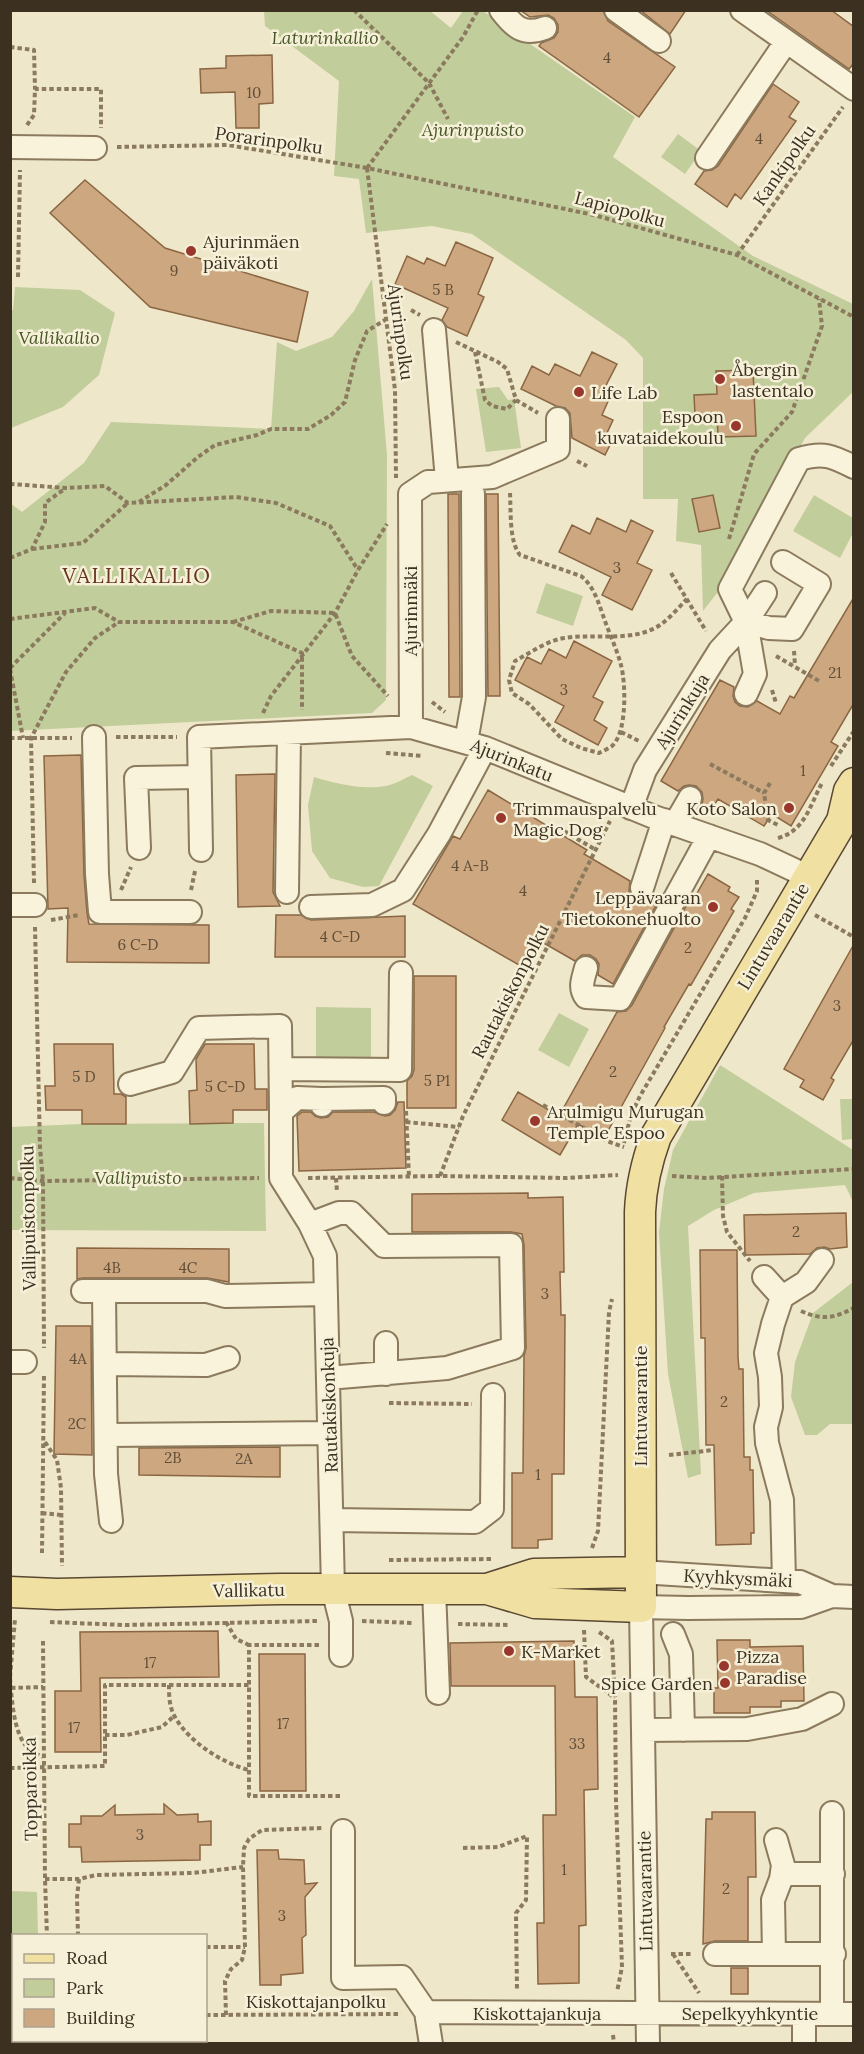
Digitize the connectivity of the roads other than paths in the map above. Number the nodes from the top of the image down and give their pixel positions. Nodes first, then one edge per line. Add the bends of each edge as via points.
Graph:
1 (501, 10) edge
2 (616, 10) edge
3 (742, 10) edge
4 (545, 28) dead end
5 (659, 40) dead end
6 (786, 42) junction
7 (850, 95) edge
8 (17, 147) edge
9 (100, 148) road end
10 (707, 158) dead end
11 (434, 330) road end
12 (558, 419) dead end
13 (854, 467) edge
14 (447, 480) junction
15 (473, 494) dead end
16 (783, 562) dead end
17 (765, 593) dead end
18 (746, 622) junction
19 (746, 694) dead end
20 (411, 727) junction
21 (297, 733) junction
22 (94, 737) dead end
23 (475, 745) junction
24 (199, 777) junction
25 (854, 783) edge
26 (690, 798) dead end
27 (631, 808) junction
28 (848, 816) edge
29 (665, 821) junction
30 (709, 836) junction
31 (139, 848) road end
32 (201, 850) road end
33 (809, 877) junction
34 (637, 885) dead end
35 (287, 892) dead end
36 (10, 905) edge
37 (311, 907) dead end
38 (188, 912) road end
39 (35, 914) road end
40 (586, 968) dead end
41 (401, 973) dead end
42 (281, 1069) junction
43 (130, 1084) dead end
44 (384, 1103) dead end
45 (281, 1112) junction
46 (310, 1224) junction
47 (822, 1260) dead end
48 (764, 1277) road end
49 (326, 1294) junction
50 (782, 1297) junction
51 (386, 1343) dead end
52 (228, 1359) dead end
53 (105, 1364) junction
54 (386, 1374) junction
55 (328, 1378) junction
56 (493, 1399) road end
57 (329, 1433) junction
58 (106, 1435) junction
59 (332, 1520) junction
60 (111, 1521) dead end
61 (640, 1572) junction
62 (784, 1581) junction
63 (333, 1589) junction
64 (487, 1589) junction
65 (434, 1590) junction
66 (843, 1597) edge
67 (641, 1607) junction
68 (12, 1609) edge
69 (673, 1634) dead end
70 (341, 1650) road end
71 (438, 1693) dead end
72 (832, 1704) dead end
73 (643, 1730) junction
74 (683, 1730) junction
75 (832, 1813) dead end
76 (343, 1831) road end
77 (776, 1840) dead end
78 (782, 1874) junction
79 (833, 1874) junction
80 (715, 1954) road end
81 (774, 1954) junction
82 (834, 1954) junction
83 (426, 2012) junction
84 (647, 2013) junction
85 (804, 2014) junction
86 (843, 2014) edge
87 (430, 2043) edge
88 (648, 2043) edge
89 (804, 2043) edge

1 - 4 street via 512,24 524,30 535,32
2 - 5 street
3 - 6 street
6 - 7 street
6 - 10 street
8 - 9 street
11 - 14 street
12 - 14 street via 558,449 492,477
13 - 18 street via 833,456 817,454 799,459 730,589
14 - 20 street, Ajurinmäki via 429,482 410,494
15 - 23 street
16 - 18 street via 819,584 792,629
17 - 18 street, Ajurinkuja
18 - 19 street via 755,674
18 - 27 street, Ajurinkuja via 720,650 651,760
20 - 21 street, Ajurinkatu
20 - 23 street, Ajurinkatu
21 - 24 street, Ajurinkatu via 199,737
21 - 35 street
22 - 38 street via 97,874 104,912
23 - 27 street, Ajurinkatu
23 - 37 street via 439,834 403,890 372,905
24 - 31 street via 136,778
24 - 32 street
25 - 28 main road, Lintuvaarantie via 849,790
26 - 29 street
27 - 29 street, Ajurinkatu
28 - 33 main road, Lintuvaarantie
29 - 30 street, Ajurinkatu
29 - 34 street
30 - 33 street, Ajurinkatu
30 - 40 street via 620,999 586,998 582,992
33 - 61 main road, Lintuvaarantie via 634,1171 641,1183
36 - 39 street
41 - 42 street via 400,1070
42 - 43 street via 280,1026 199,1028 172,1072
42 - 45 street
44 - 45 street via 384,1098 322,1102 297,1098
45 - 46 street, Rautakiskonkuja via 281,1178
46 - 49 street, Rautakiskonkuja via 325,1256
46 - 54 street via 339,1213 351,1213 384,1246 511,1245 513,1348 447,1368
47 - 50 street via 806,1282
48 - 50 street
49 - 53 street via 225,1296 207,1291 94,1291
49 - 55 street, Rautakiskonkuja
50 - 62 street via 766,1353 771,1407 766,1427 782,1500
51 - 54 street
52 - 53 street via 206,1365
53 - 58 street
54 - 55 street
55 - 57 street, Rautakiskonkuja
56 - 59 street via 492,1509 475,1522
57 - 58 street
57 - 59 street, Rautakiskonkuja
58 - 60 street
59 - 63 street, Rautakiskonkuja
61 - 62 street, Kyyhkysmäki
61 - 64 main road, Vallikatu via 534,1574
61 - 67 main road, Lintuvaarantie
62 - 66 street, Kyyhkysmäki via 800,1582
63 - 65 main road, Vallikatu
63 - 68 main road, Vallikatu via 57,1594
63 - 70 street, Rautakiskonkuja via 341,1621
64 - 65 main road, Vallikatu
64 - 67 main road, Vallikatu via 535,1603
65 - 71 street
66 - 67 street, Kyyhkysmäki via 801,1606
67 - 73 street, Lintuvaarantie
69 - 74 street via 681,1654
72 - 74 street via 802,1719 747,1729
73 - 74 street
73 - 84 street, Lintuvaarantie
75 - 79 street
76 - 83 street via 343,1978 402,1977
77 - 78 street
78 - 79 street
78 - 81 street via 773,1900
79 - 82 street
80 - 81 street
81 - 82 street
82 - 86 street
83 - 84 street, Kiskottajankuja
83 - 87 street
84 - 85 street, Sepelkyyhkyntie
84 - 88 street, Lintuvaarantie
85 - 86 street, Sepelkyyhkyntie
85 - 89 street

